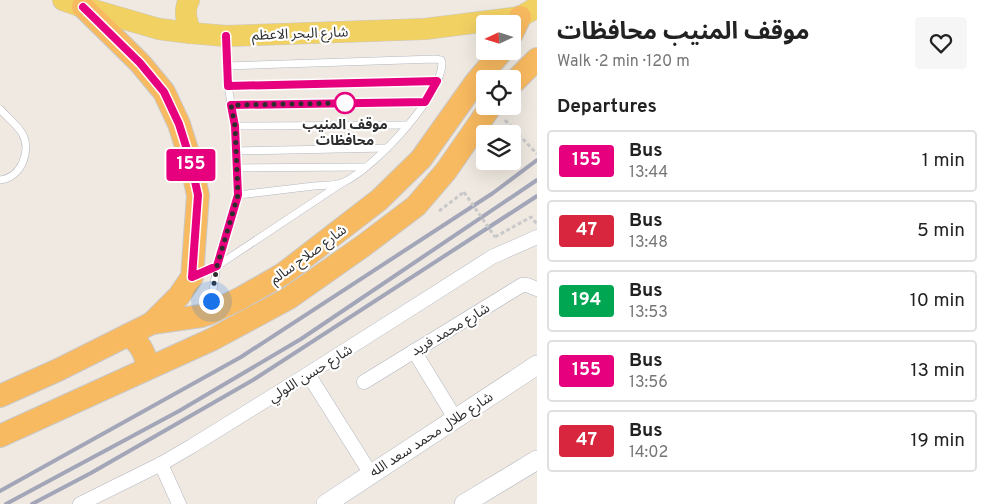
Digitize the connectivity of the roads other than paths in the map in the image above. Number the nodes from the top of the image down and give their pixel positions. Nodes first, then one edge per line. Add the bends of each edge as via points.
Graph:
1 (189, 0) edge
2 (73, 4) edge
3 (123, 8) edge
4 (523, 20) edge
5 (191, 33) junction
6 (226, 36) junction
7 (537, 59) edge
8 (494, 60) edge
9 (226, 66) junction
10 (521, 75) edge
11 (437, 81) junction
12 (228, 86) junction
13 (425, 102) junction
14 (231, 105) junction
15 (0, 109) edge
16 (485, 115) edge
17 (408, 125) junction
18 (235, 126) junction
19 (387, 148) junction
20 (235, 152) junction
21 (366, 167) junction
22 (236, 168) junction
23 (0, 180) edge
24 (343, 182) junction
25 (238, 195) junction
26 (537, 237) edge
27 (217, 266) junction
28 (192, 277) junction
29 (537, 289) edge
30 (210, 313) junction
31 (152, 323) junction
32 (128, 335) junction
33 (414, 351) junction
34 (537, 365) edge
35 (146, 368) junction
36 (308, 374) junction
37 (364, 382) dead end
38 (0, 396) edge
39 (454, 418) junction
40 (0, 436) edge
41 (161, 464) junction
42 (535, 466) edge
43 (371, 474) junction
44 (80, 504) edge
45 (179, 504) edge
46 (326, 504) edge
47 (464, 504) edge

1 - 5 main road via 186,18
2 - 3 main road, شارع البحر الاعظم
2 - 28 highway via 146,70 164,92 179,124 198,195
3 - 5 main road, شارع البحر الاعظم via 159,28
4 - 6 main road, شارع البحر الاعظم via 425,30
5 - 6 main road, شارع البحر الاعظم
6 - 9 lane
7 - 10 highway
8 - 30 highway, شارع صلاح سالم via 422,159 379,200 283,274
9 - 11 lane via 434,58 442,63
9 - 12 lane
11 - 12 lane
11 - 13 lane
12 - 14 lane
13 - 14 lane
13 - 17 lane
14 - 18 lane
15 - 23 lane via 21,132 26,143 22,165 14,174
16 - 35 highway, شارع صلاح سالم via 446,171 416,206 364,246 289,298 213,339
17 - 18 lane
17 - 19 lane
18 - 20 lane
19 - 20 lane
19 - 21 lane
20 - 22 lane
21 - 22 lane
21 - 24 lane
22 - 25 lane
24 - 25 lane
24 - 27 lane
25 - 27 lane
26 - 36 street, شارع حسن اللولي via 492,257
27 - 28 lane
27 - 30 lane
28 - 31 highway via 179,296
29 - 33 street, شارع محمد فريد via 522,285
30 - 31 highway, شارع صلاح سالم
31 - 32 highway, شارع صلاح سالم
32 - 35 highway via 142,348
32 - 38 highway, شارع صلاح سالم
33 - 37 street, شارع محمد فريد
33 - 39 street
34 - 39 main road, شارع طلال محمد سعد الله
35 - 40 highway, شارع صلاح سالم
36 - 41 street, شارع حسن اللولي
36 - 43 street
39 - 43 main road, شارع طلال محمد سعد الله
41 - 44 street, شارع حسن اللولي
41 - 45 street
42 - 47 main road
43 - 46 main road, شارع طلال محمد سعد الله

